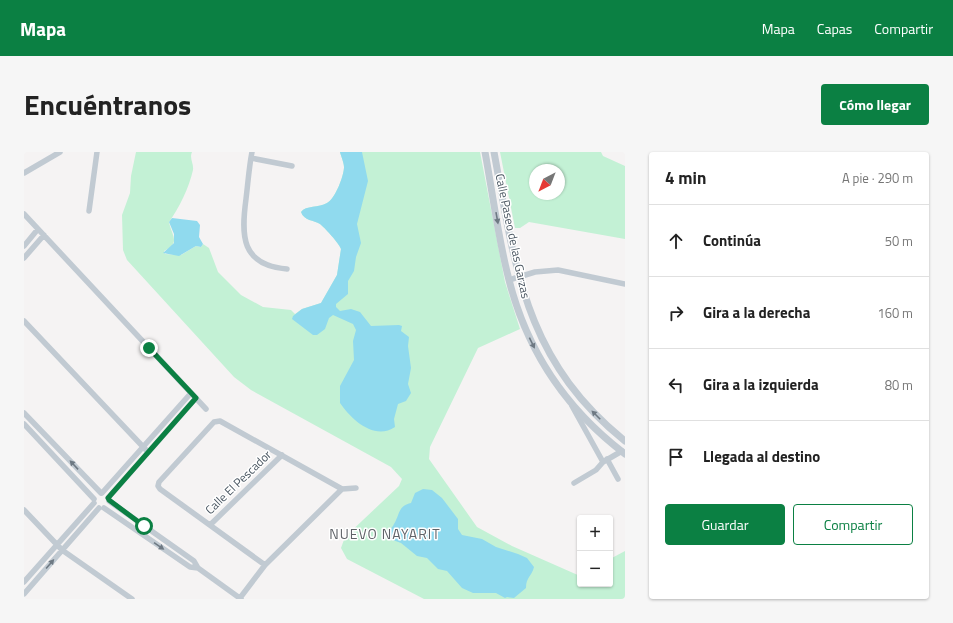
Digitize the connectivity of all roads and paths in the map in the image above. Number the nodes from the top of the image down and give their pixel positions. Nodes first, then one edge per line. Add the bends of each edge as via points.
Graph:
1 (60, 152) edge
2 (97, 152) edge
3 (485, 152) edge
4 (494, 152) edge
5 (251, 155) edge
6 (292, 166) dead end
7 (24, 172) edge
8 (89, 211) dead end
9 (24, 214) edge
10 (38, 229) junction
11 (44, 235) junction
12 (24, 246) edge
13 (24, 258) edge
14 (287, 269) dead end
15 (519, 277) junction
16 (509, 280) junction
17 (625, 284) edge
18 (24, 321) edge
19 (552, 359) junction
20 (542, 364) junction
21 (191, 393) junction
22 (196, 398) junction
23 (570, 403) junction
24 (206, 409) dead end
25 (24, 412) edge
26 (24, 424) edge
27 (625, 441) edge
28 (143, 447) junction
29 (148, 452) junction
30 (624, 453) edge
31 (282, 456) junction
32 (605, 461) junction
33 (618, 479) dead end
34 (574, 483) dead end
35 (356, 488) dead end
36 (342, 489) junction
37 (101, 493) junction
38 (109, 499) junction
39 (94, 501) junction
40 (102, 508) junction
41 (24, 510) edge
42 (210, 525) junction
43 (57, 545) junction
44 (62, 550) junction
45 (265, 565) junction
46 (198, 568) junction
47 (24, 582) edge
48 (24, 594) edge
49 (24, 597) edge
50 (27, 599) edge
51 (132, 599) edge
52 (240, 599) edge

1 - 7 street
2 - 8 street
3 -> 16 street, Calle Paseo de las Garzas
4 - 15 street, Calle Paseo de las Garzas
5 - 6 street
5 - 14 street via 243,220 245,240 251,252 261,262
9 - 10 street
10 - 11 street
10 - 12 street
11 - 13 street
11 - 21 street
15 - 16 street
15 - 17 street via 535,272 558,270
15 - 19 street, Calle Paseo de las Garzas via 534,322
16 -> 20 street, Calle Paseo de las Garzas via 523,323
18 - 28 street
19 - 20 street
27 -> 19 street, Calle Paseo de las Garzas via 578,396
20 - 23 street, Calle Paseo de las Garzas
21 - 22 street
21 - 28 street
22 - 24 street
22 - 29 street
23 - 30 street, Calle Paseo de las Garzas
23 - 32 street
37 -> 25 street
26 - 39 street
28 - 29 street
28 - 37 street
29 - 38 street
30 - 32 street
31 - 36 street
31 - 42 street, Calle El Pescador
31 - 42 street via 220,421 214,422 158,486
32 - 33 street
32 - 34 street via 596,470
35 - 36 street
36 - 45 street
37 - 38 street
37 - 39 street via 97,494
38 - 40 street
38 - 46 street via 194,561
39 - 40 street
39 - 43 street
40 - 44 street
40 -> 46 street via 190,567
41 - 43 street
42 - 45 street
43 - 44 street
43 - 47 street
48 -> 44 street
44 - 51 street
45 - 52 street
46 - 52 street
49 - 50 street

